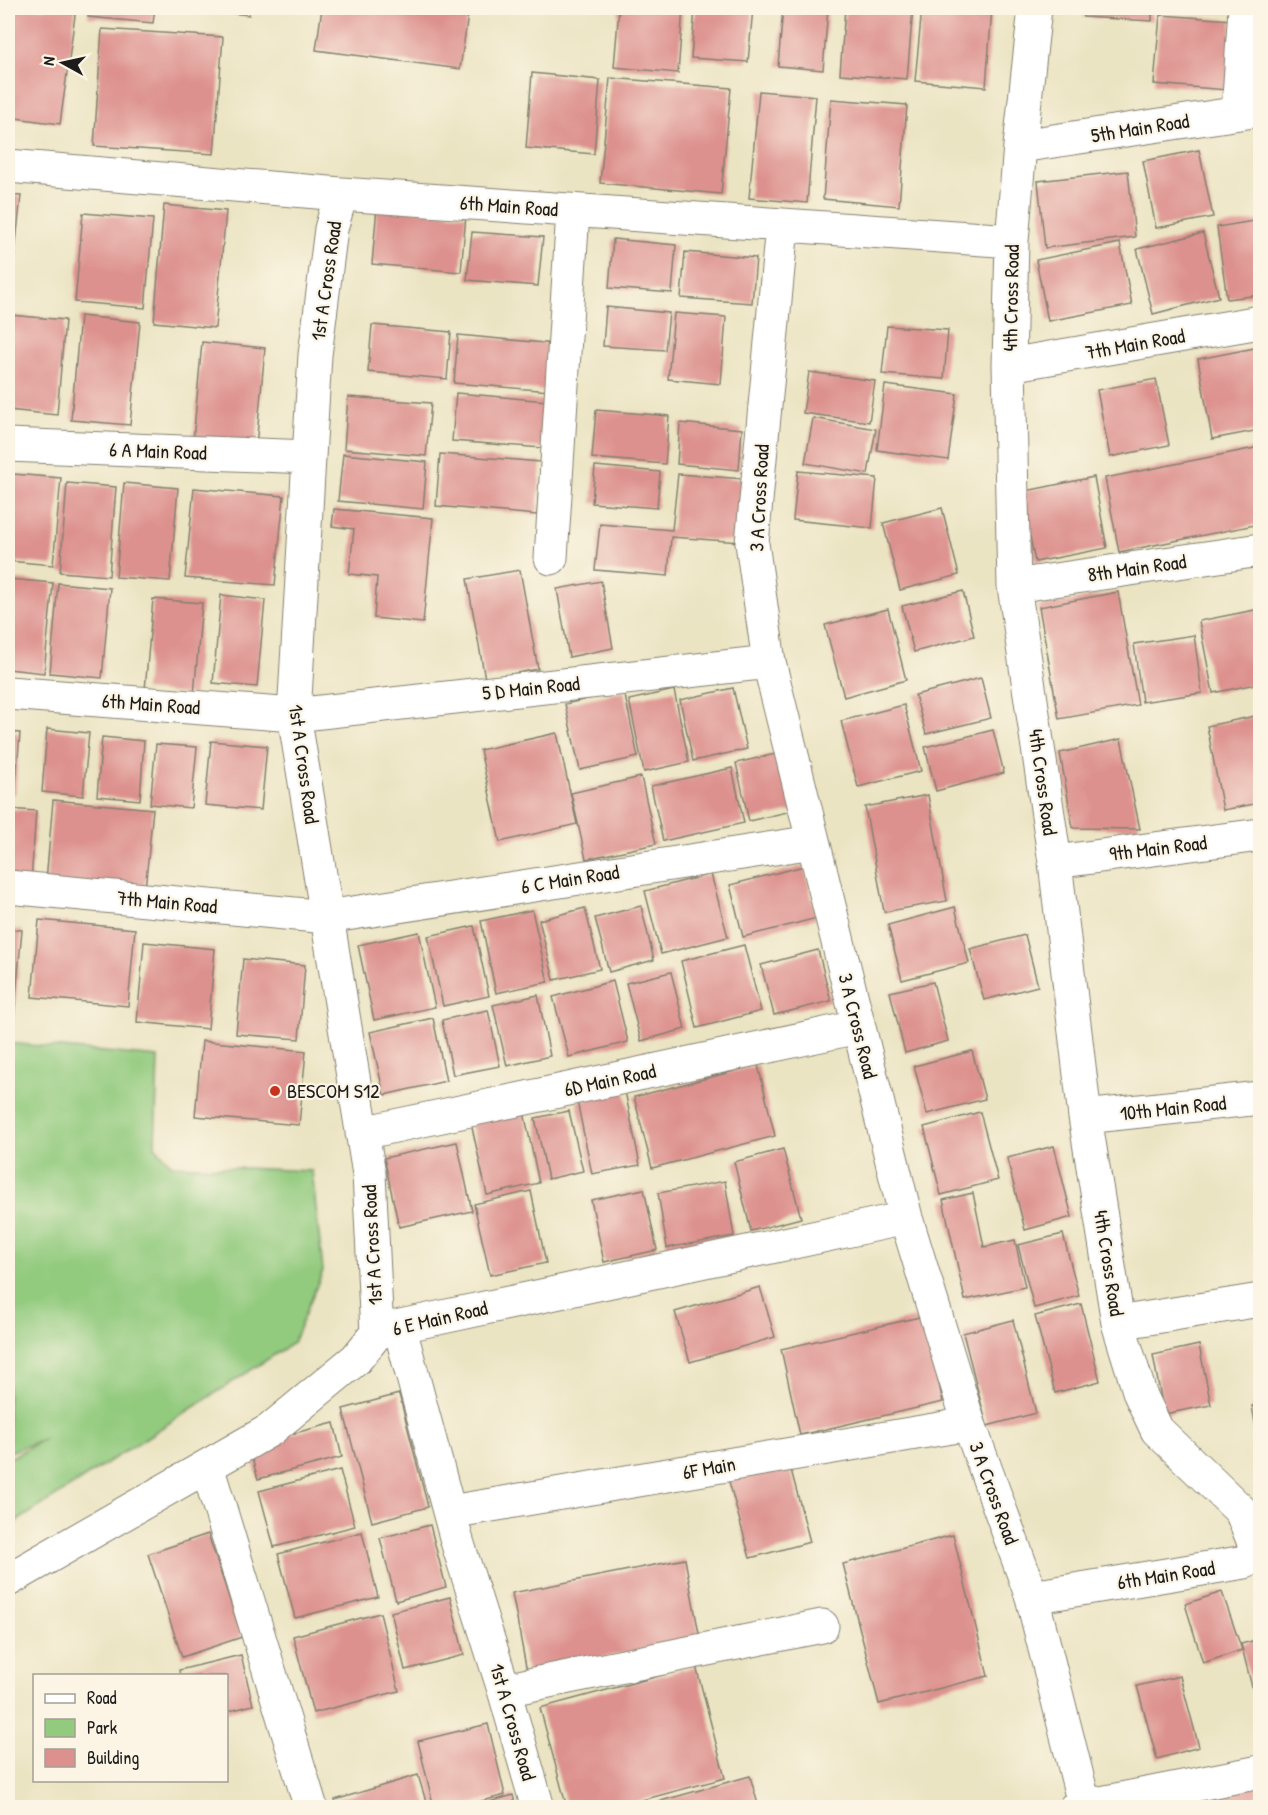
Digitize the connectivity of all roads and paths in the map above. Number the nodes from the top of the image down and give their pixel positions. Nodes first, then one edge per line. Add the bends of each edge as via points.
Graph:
1 (1035, 8) edge
2 (1245, 8) edge
3 (1249, 111) edge
4 (1020, 146) junction
5 (8, 166) edge
6 (341, 194) junction
7 (573, 210) junction
8 (782, 226) junction
9 (1012, 241) junction
10 (1260, 322) edge
11 (1009, 365) junction
12 (8, 445) edge
13 (309, 458) junction
14 (1260, 550) edge
15 (551, 558) dead end
16 (1014, 586) junction
17 (769, 662) junction
18 (8, 693) edge
19 (294, 715) junction
20 (1260, 835) edge
21 (813, 842) junction
22 (1055, 862) junction
23 (8, 886) edge
24 (327, 917) junction
25 (858, 1027) junction
26 (1260, 1098) edge
27 (1085, 1117) junction
28 (362, 1133) junction
29 (906, 1218) junction
30 (1260, 1300) edge
31 (1118, 1323) junction
32 (386, 1330) junction
33 (969, 1424) junction
34 (207, 1466) junction
35 (1251, 1509) edge
36 (450, 1512) junction
37 (8, 1580) edge
38 (1032, 1597) junction
39 (822, 1626) dead end
40 (504, 1690) junction
41 (1260, 1772) edge
42 (1082, 1807) edge
43 (310, 1808) edge
44 (537, 1808) edge

1 - 4 street, 4th Cross Road
2 - 3 street
3 - 4 street, 5th Main Road
4 - 9 street, 4th Cross Road
5 - 6 street, 6th Main Road
6 - 7 street, 6th Main Road
6 - 13 street, 1st A Cross Road via 331,229 315,355
7 - 8 street, 6th Main Road
7 - 15 street
8 - 9 street, 6th Main Road
8 - 17 street, 3 A Cross Road via 752,543
9 - 11 street, 4th Cross Road
10 - 11 street, 7th Main Road
11 - 16 street, 4th Cross Road
12 - 13 street, 6 A Main Road
13 - 19 street, 1st A Cross Road
14 - 16 street, 8th Main Road
16 - 22 street, 4th Cross Road
17 - 19 street, 5 D Main Road
17 - 21 street, 3 A Cross Road
18 - 19 street, 6th Main Road
19 - 24 street, 1st A Cross Road
20 - 22 street, 9th Main Road
21 - 24 street, 6 C Main Road
21 - 25 street, 3 A Cross Road
22 - 27 street, 4th Cross Road
23 - 24 street, 7th Main Road
24 - 28 street, 1st A Cross Road
25 - 28 street, 6D Main Road
25 - 29 street, 3 A Cross Road
26 - 27 street, 10th Main Road
27 - 31 street, 4th Cross Road
28 - 32 street, 1st A Cross Road
29 - 32 street, 6 E Main Road
29 - 33 street, 3 A Cross Road
30 - 31 street
31 - 35 street, 4th Cross Road via 1140,1394 1157,1430
32 - 34 street, 6 E Main Road via 270,1430
32 - 36 street, 1st A Cross Road via 404,1340
33 - 36 street, 6F Main
33 - 38 street, 3 A Cross Road
34 - 37 street, 6 E Main Road
34 - 43 street
35 - 38 street, 6th Main Road via 1255,1545 1245,1562
36 - 40 street, 1st A Cross Road
38 - 42 street, 3 A Cross Road
39 - 40 street
40 - 44 street, 1st A Cross Road
41 - 42 street

